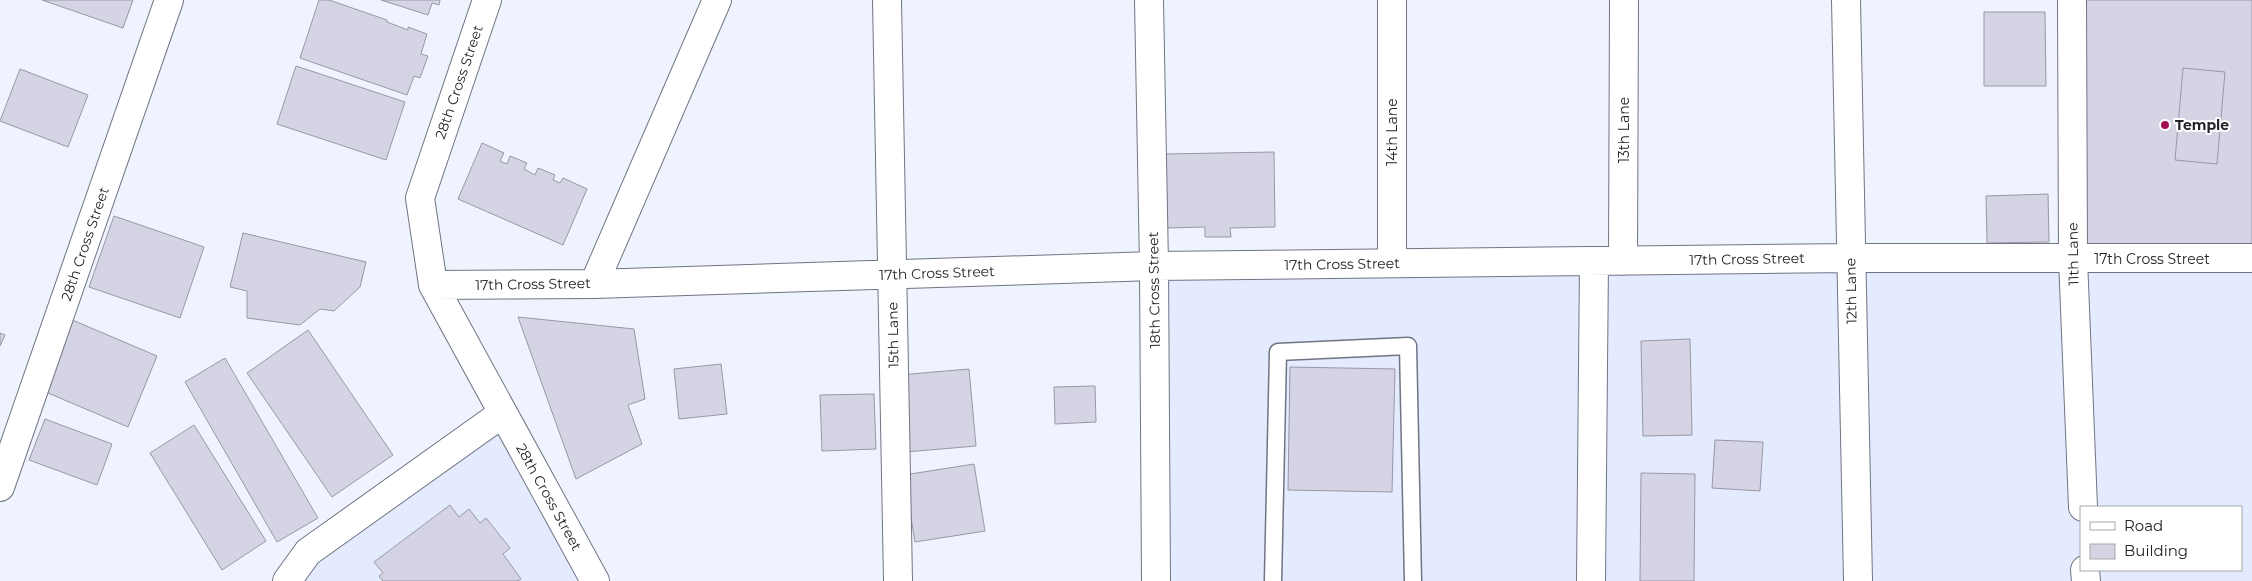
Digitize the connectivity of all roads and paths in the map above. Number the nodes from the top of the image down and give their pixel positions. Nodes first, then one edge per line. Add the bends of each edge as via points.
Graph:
1 (169, 0) edge
2 (487, 0) edge
3 (717, 0) edge
4 (887, 0) edge
5 (1149, 0) edge
6 (1392, 0) edge
7 (1624, 0) edge
8 (1846, 0) edge
9 (2072, 0) edge
10 (1850, 258) junction
11 (2252, 258) edge
12 (2073, 259) junction
13 (1594, 261) junction
14 (1623, 261) junction
15 (1392, 263) junction
16 (1154, 266) junction
17 (892, 274) junction
18 (594, 284) junction
19 (433, 286) junction
20 (503, 413) junction
21 (0, 488) edge
22 (2083, 506) edge
23 (286, 581) edge
24 (595, 581) edge
25 (898, 581) edge
26 (1156, 581) edge
27 (1273, 581) edge
28 (1413, 581) edge
29 (1591, 581) edge
30 (1858, 581) edge

1 - 21 street, 28th Cross Street
2 - 19 street, 28th Cross Street via 420,198
3 - 18 street
4 - 17 street, 15th Lane
5 - 16 street, 18th Cross Street
6 - 15 street, 14th Lane
7 - 14 street, 13th Lane
8 - 10 street, 12th Lane
9 - 12 street, 11th Lane
10 - 12 street, 17th Cross Street
10 - 14 street, 17th Cross Street
10 - 30 street, 12th Lane
11 - 12 street, 17th Cross Street
12 - 22 street, 11th Lane
13 - 14 street, 17th Cross Street
13 - 15 street, 17th Cross Street
13 - 29 street
15 - 16 street, 17th Cross Street
16 - 17 street, 17th Cross Street
16 - 26 street, 18th Cross Street
17 - 18 street, 17th Cross Street
17 - 25 street, 15th Lane
18 - 19 street, 17th Cross Street
19 - 20 street, 28th Cross Street
20 - 23 street via 308,552
20 - 24 street, 28th Cross Street
27 - 28 lane via 1278,352 1408,346

